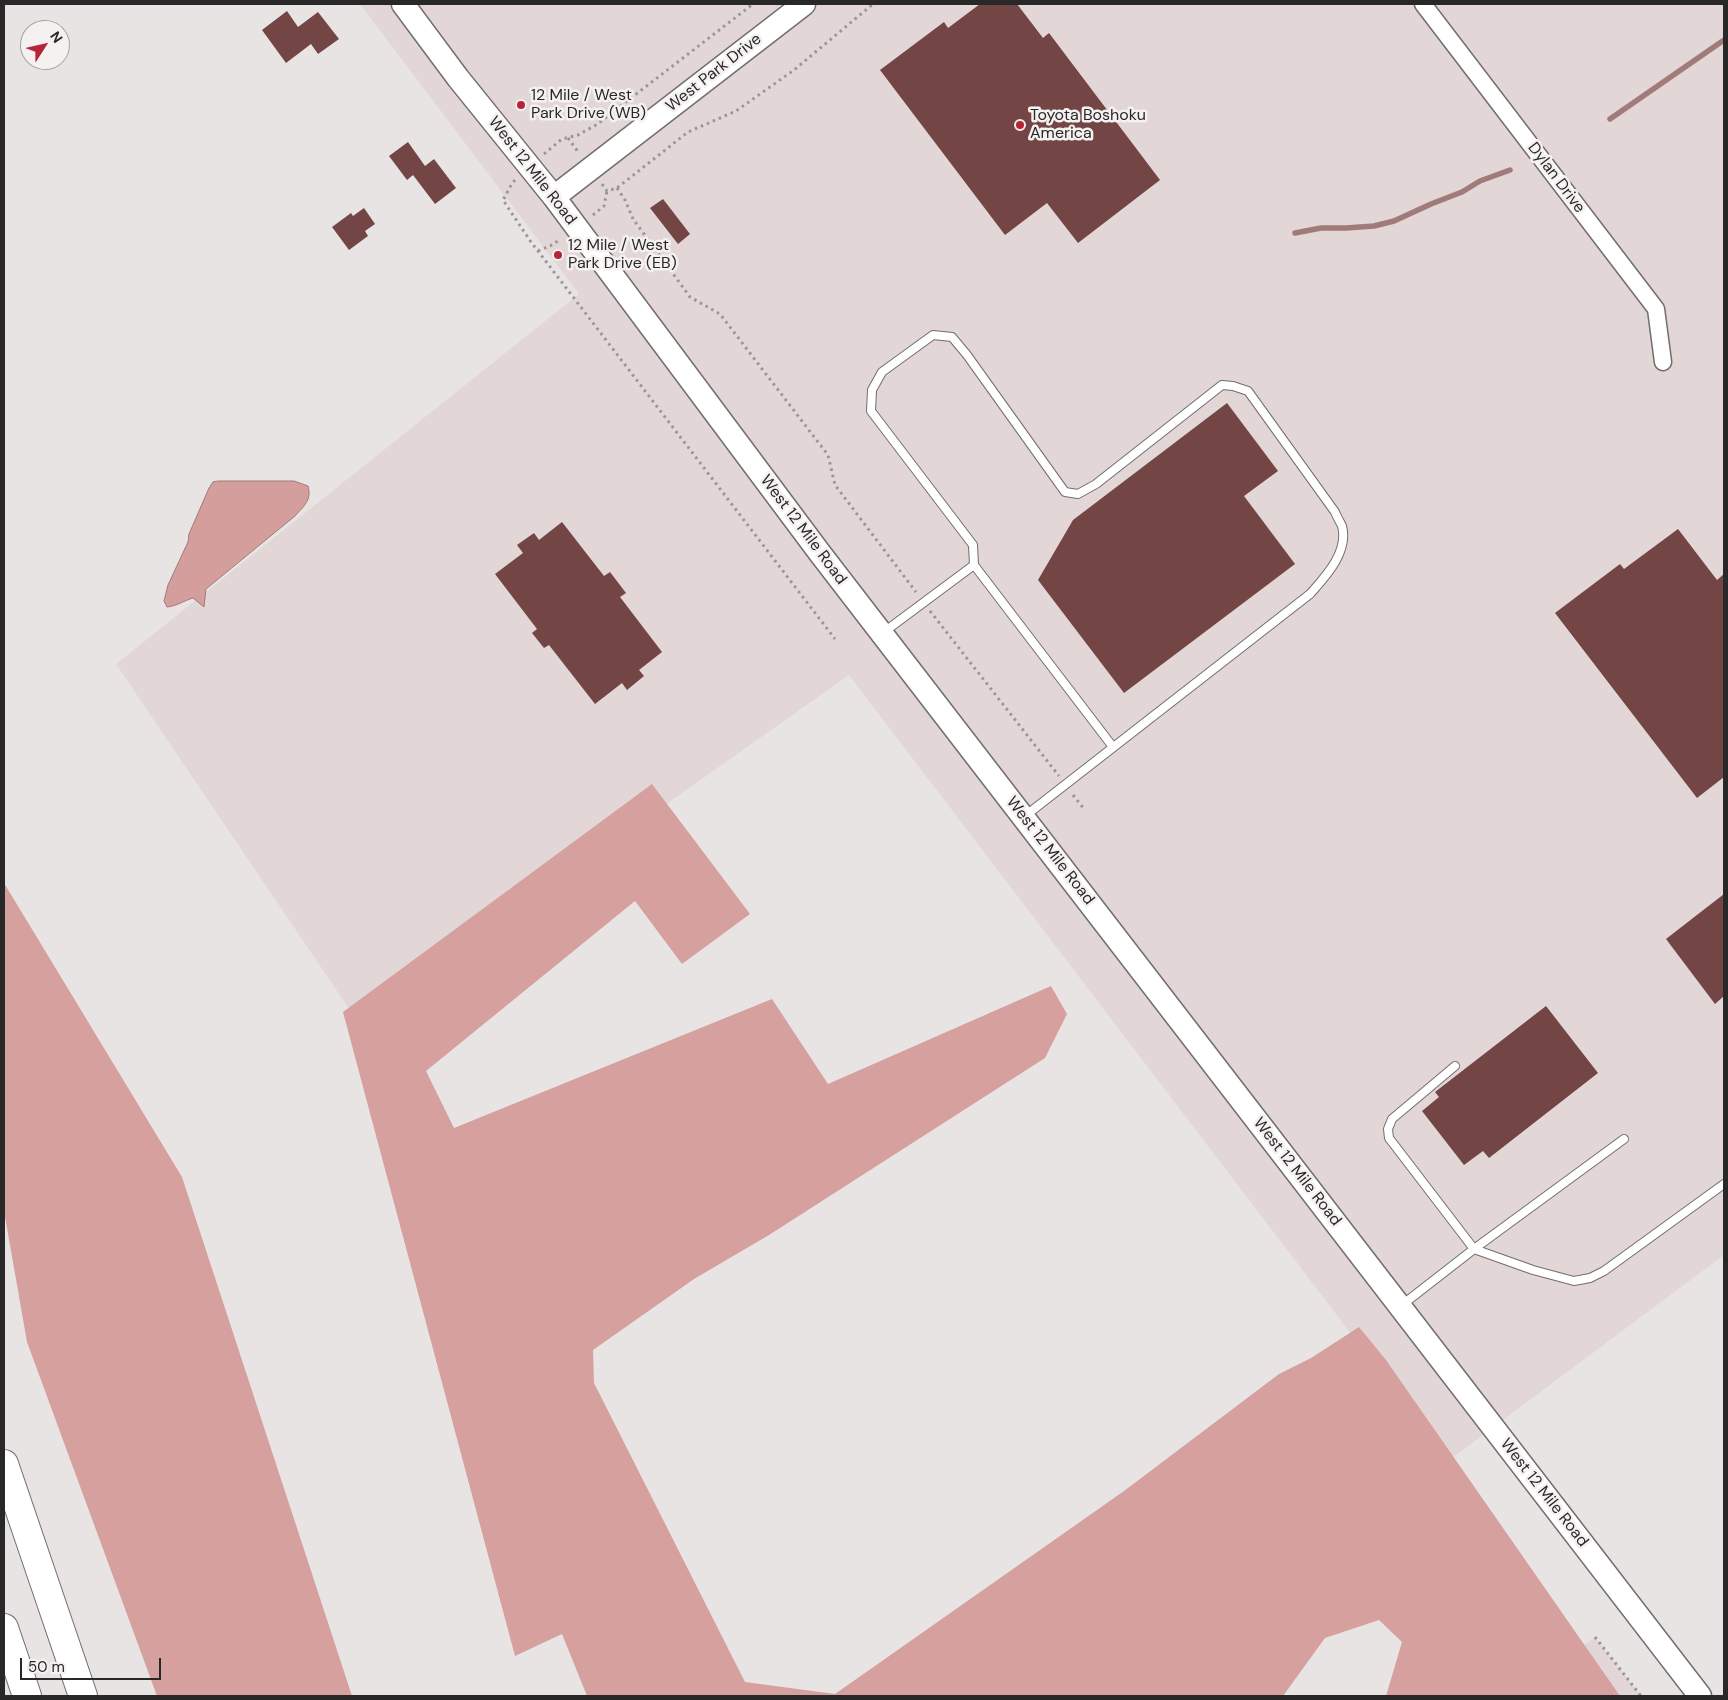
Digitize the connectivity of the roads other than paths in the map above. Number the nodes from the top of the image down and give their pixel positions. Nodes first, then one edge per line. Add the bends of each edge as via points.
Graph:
1 (403, 4) edge
2 (804, 4) edge
3 (1424, 4) edge
4 (554, 197) junction
5 (1663, 362) dead end
6 (974, 565) junction
7 (882, 634) junction
8 (1113, 747) junction
9 (1024, 817) junction
10 (1455, 1066) dead end
11 (1624, 1139) dead end
12 (1724, 1184) edge
13 (1474, 1249) junction
14 (1400, 1306) junction
15 (4, 1464) edge
16 (4, 1628) edge
17 (27, 1696) edge
18 (83, 1696) edge
19 (1700, 1696) edge

1 - 4 main road, West 12 Mile Road
2 - 4 main road, West Park Drive
3 - 5 street, Dylan Drive via 1656,309
4 - 7 main road, West 12 Mile Road
6 - 7 lane
6 - 8 lane
6 - 8 lane via 973,545 871,411 872,390 882,372 933,335 952,337 1065,492 1078,494 1096,484 1222,385 1248,391 1335,512 1342,528 1341,550 1328,575 1310,594
7 - 9 main road, West 12 Mile Road
8 - 9 lane
9 - 14 main road, West 12 Mile Road
10 - 13 lane via 1392,1119 1388,1129 1389,1138
11 - 13 lane
12 - 13 lane via 1590,1278 1574,1281
13 - 14 lane
14 - 19 main road, West 12 Mile Road
15 - 18 highway
16 - 17 highway

